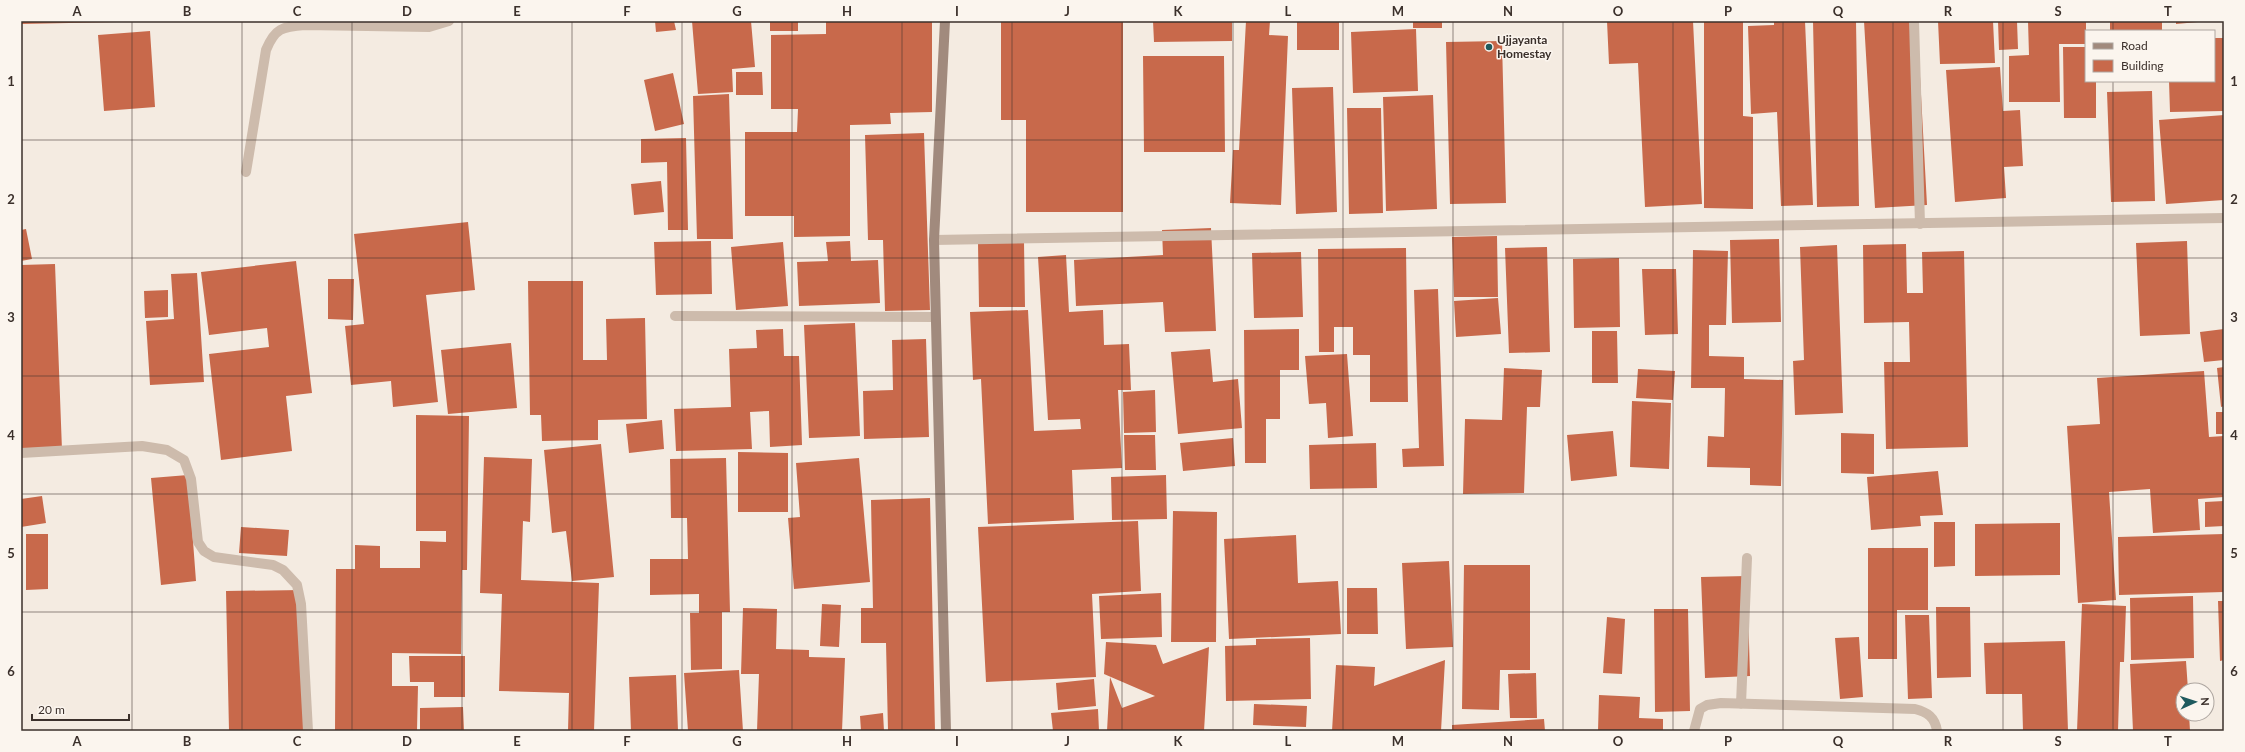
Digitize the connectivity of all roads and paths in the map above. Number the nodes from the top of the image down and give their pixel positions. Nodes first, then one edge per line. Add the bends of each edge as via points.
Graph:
1 (449, 21) edge
2 (945, 21) edge
3 (1914, 21) edge
4 (246, 172) dead end
5 (2224, 218) edge
6 (1920, 224) junction
7 (934, 240) junction
8 (675, 316) dead end
9 (936, 317) junction
10 (21, 452) edge
11 (1747, 558) dead end
12 (1741, 704) junction
13 (308, 731) edge
14 (946, 731) edge
15 (1694, 731) edge
16 (1937, 731) edge

1 - 4 street via 429,27 305,25 287,26 279,30 271,38 266,50
2 - 7 street
3 - 6 street
5 - 6 street
6 - 7 street
7 - 9 street
8 - 9 street
9 - 14 street
10 - 13 street via 142,446 167,450 184,460 191,479 198,542 204,551 214,557 273,565 292,577 297,585 301,604
11 - 12 street
12 - 15 street via 1707,705 1700,710 1696,718
12 - 16 street via 1915,709 1926,712 1934,719

